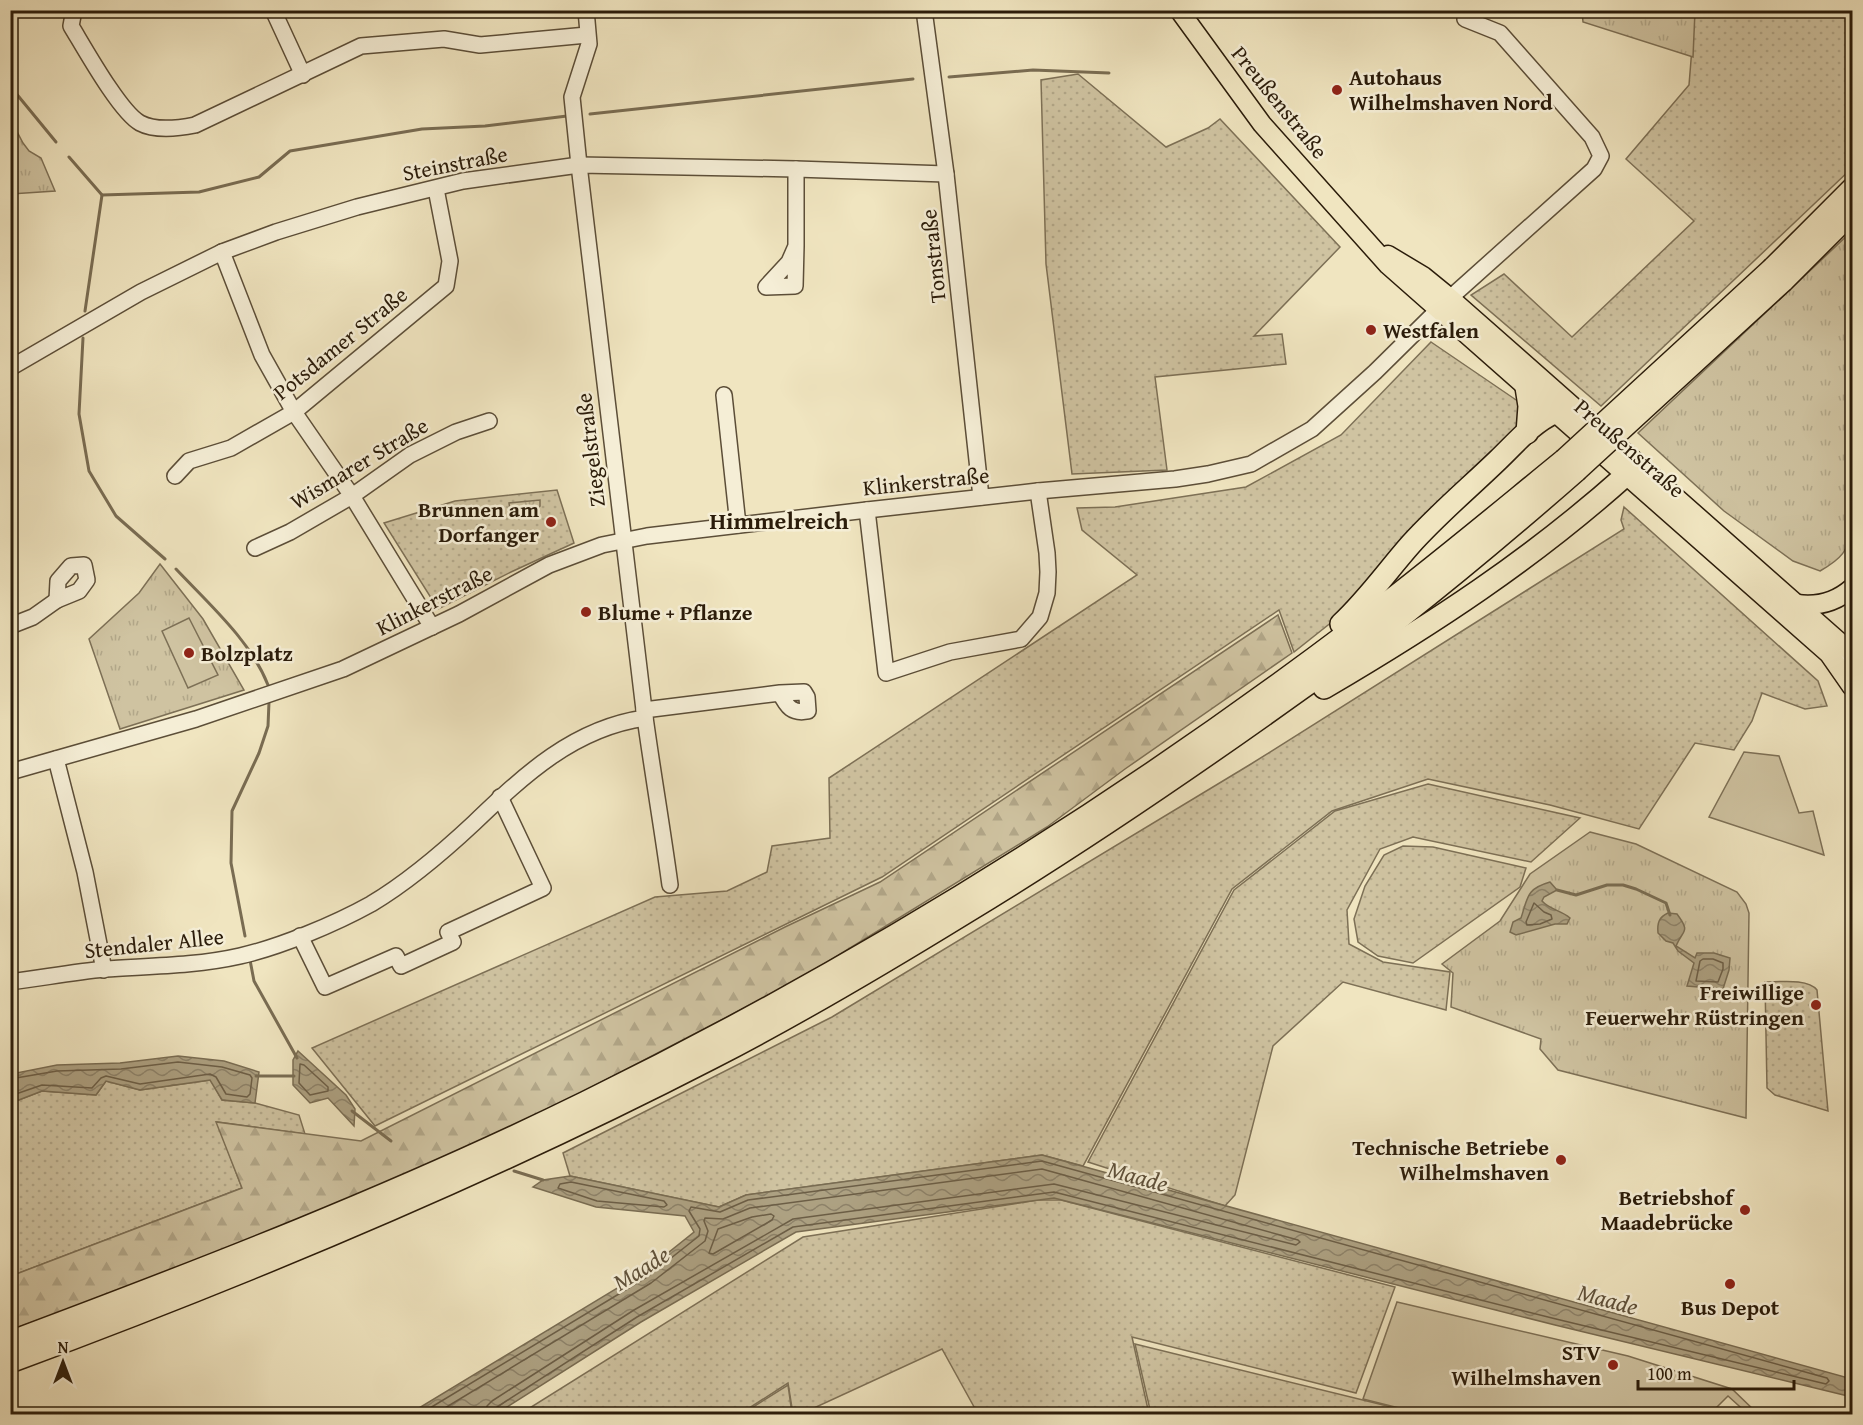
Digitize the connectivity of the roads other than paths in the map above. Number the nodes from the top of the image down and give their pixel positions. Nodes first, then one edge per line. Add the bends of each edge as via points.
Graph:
1 (74, 10) edge
2 (273, 10) edge
3 (586, 10) edge
4 (924, 10) edge
5 (1179, 10) edge
6 (1465, 19) dead end
7 (587, 34) junction
8 (303, 75) junction
9 (579, 165) junction
10 (796, 169) junction
11 (946, 174) junction
12 (436, 189) junction
13 (1852, 189) edge
14 (1852, 212) edge
15 (796, 246) dead end
16 (222, 252) junction
17 (1444, 303) junction
18 (10, 368) edge
19 (1526, 387) junction
20 (724, 395) dead end
21 (1578, 410) junction
22 (294, 412) junction
23 (1554, 413) junction
24 (489, 421) dead end
25 (1527, 433) junction
26 (1570, 465) junction
27 (1628, 465) junction
28 (175, 476) dead end
29 (1038, 491) junction
30 (352, 496) junction
31 (981, 497) junction
32 (867, 510) junction
33 (738, 525) junction
34 (624, 540) junction
35 (255, 548) dead end
36 (1852, 588) edge
37 (57, 600) dead end
38 (1797, 604) junction
39 (10, 626) edge
40 (432, 627) junction
41 (1852, 653) edge
42 (1829, 654) junction
43 (1852, 666) edge
44 (1286, 679) junction
45 (1852, 687) edge
46 (780, 693) dead end
47 (1277, 707) junction
48 (644, 714) junction
49 (56, 759) junction
50 (10, 772) edge
51 (500, 797) junction
52 (670, 885) dead end
53 (300, 936) junction
54 (104, 970) junction
55 (10, 982) edge
56 (10, 1342) edge
57 (10, 1362) edge

1 - 8 street via 71,26 127,113 142,124 173,129 195,125
2 - 8 street
3 - 7 street, Ziegelstraße
4 - 11 street, Tonstraße
5 - 17 main road, Preußenstraße via 1262,124 1394,271
6 - 17 street, Klinkerstraße via 1500,33 1592,136 1601,156 1594,169
7 - 8 street via 480,45 444,39 361,46
7 - 9 street, Ziegelstraße via 589,44 572,96
9 - 10 street, Steinstraße
9 - 12 street, Steinstraße via 463,181
9 - 34 street, Ziegelstraße
10 - 11 street, Steinstraße
10 - 15 street
11 - 31 street, Tonstraße
12 - 16 street, Steinstraße via 357,207
12 - 22 street, Potsdamer Straße via 450,261 446,286
13 - 26 highway, bridge
14 - 26 highway, bridge via 1775,288
16 - 18 street, Steinstraße via 141,292
16 - 22 street via 262,355
17 - 19 main road, Preußenstraße
17 - 21 main road, Preußenstraße
17 - 29 street, Klinkerstraße via 1312,429 1251,464 1175,479
19 - 23 main road, Preußenstraße
19 - 25 highway
20 - 33 street
21 - 23 main road
21 - 27 main road, Preußenstraße
22 - 28 street, Potsdamer Straße via 231,448 189,461
22 - 30 street
23 - 25 highway
23 - 27 main road, Preußenstraße
24 - 30 street, Wismarer Straße via 410,455
25 - 44 highway via 1412,543 1357,609 1302,657
26 - 44 highway
26 - 47 highway via 1504,534 1407,612
27 - 38 main road, Preußenstraße
27 - 42 main road, Preußenstraße
27 - 47 highway via 1556,535 1450,611 1307,698
29 - 31 street, Klinkerstraße
29 - 32 street via 1047,553 1047,593 1040,617 1021,639 950,652 886,673
30 - 35 street, Wismarer Straße
30 - 40 street
31 - 32 street, Klinkerstraße
32 - 33 street, Klinkerstraße
33 - 34 street, Klinkerstraße
34 - 40 street, Klinkerstraße via 549,565
34 - 48 street, Ziegelstraße
36 - 38 main road via 1828,603
37 - 39 street via 33,617
38 - 41 main road, Preußenstraße
40 - 49 street, Klinkerstraße via 300,685
42 - 43 street
42 - 45 main road, Preußenstraße
44 - 56 highway via 1087,817 910,927 710,1039 583,1104 342,1212
46 - 48 street, Stendaler Allee
47 - 57 highway via 1003,890 716,1056 352,1228
48 - 51 street, Stendaler Allee via 557,751
48 - 52 street, Ziegelstraße
49 - 50 street, Klinkerstraße
49 - 54 street via 85,872
51 - 53 street, Stendaler Allee via 408,879 372,903
51 - 53 street via 543,888 448,932 453,942 426,955 401,966 396,956 325,987
53 - 54 street, Stendaler Allee via 240,956
54 - 55 street, Stendaler Allee

